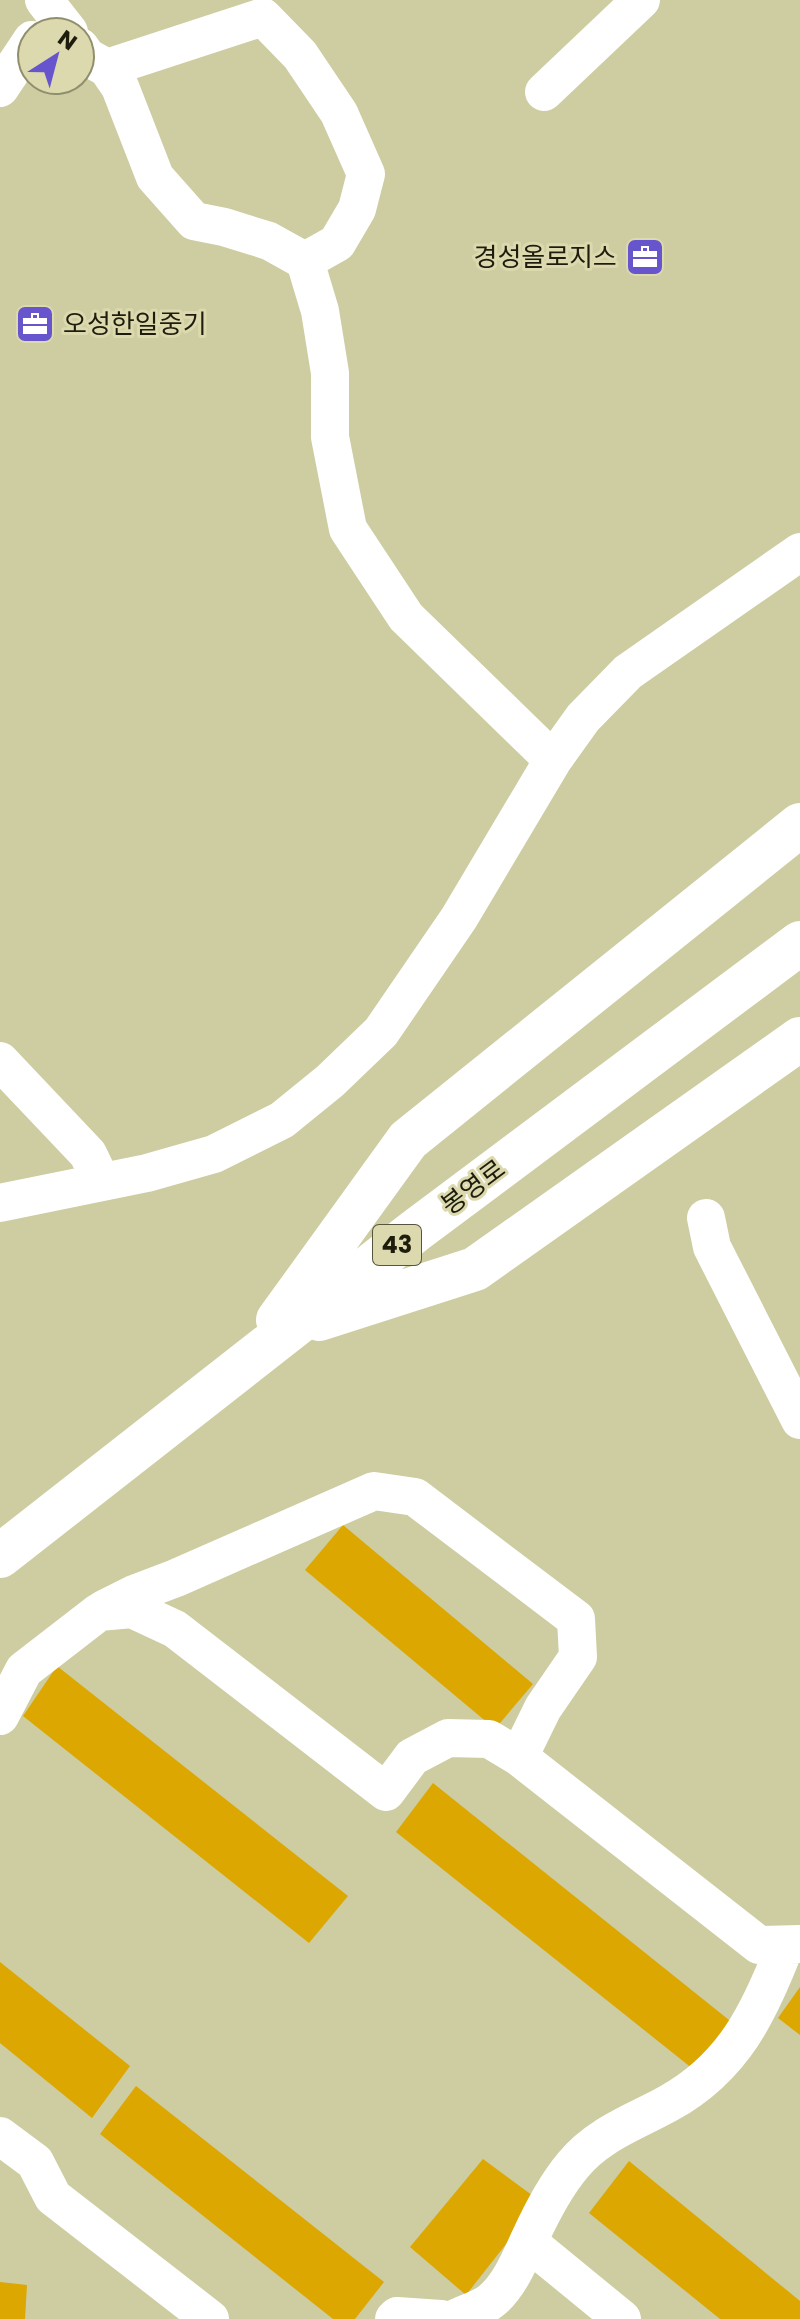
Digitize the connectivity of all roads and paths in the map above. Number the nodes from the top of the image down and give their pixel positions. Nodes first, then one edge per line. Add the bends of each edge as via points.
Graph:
1 (641, 0) edge
2 (96, 57) edge
3 (96, 61) edge
4 (16, 66) edge
5 (0, 88) edge
6 (544, 92) dead end
7 (305, 261) junction
8 (800, 552) edge
9 (553, 760) junction
10 (800, 825) edge
11 (800, 943) edge
12 (800, 1039) edge
13 (0, 1061) edge
14 (101, 1181) junction
15 (0, 1203) edge
16 (706, 1218) dead end
17 (290, 1329) junction
18 (247, 1363) junction
19 (800, 1420) edge
20 (0, 1556) edge
21 (99, 1612) junction
22 (0, 1716) edge
23 (519, 1757) junction
24 (793, 1945) edge
25 (0, 2136) edge
26 (528, 2242) junction
27 (210, 2319) edge
28 (394, 2319) edge
29 (441, 2319) edge
30 (454, 2319) edge
31 (622, 2319) edge

1 - 6 street
2 - 7 street via 263,17 300,55 339,113 366,174 357,209 337,243
3 - 7 street via 120,87 155,177 194,221 269,241
4 - 5 street
7 - 9 street via 323,326 330,373 330,437 348,529 406,617
8 - 9 street via 628,672 583,718
9 - 14 street via 459,918 381,1032 330,1081 282,1120 214,1154
10 - 18 highway via 408,1140
11 - 17 highway, 봉영로 / 43
12 - 17 highway via 475,1269
13 - 14 street via 88,1154
14 - 15 street
16 - 19 street via 712,1247
17 - 18 highway, 봉영로 / 43
18 - 20 highway, 봉영로 / 43
21 - 22 street via 24,1670
21 - 23 street via 132,1609 175,1629 386,1792 412,1757 448,1738 489,1739
21 - 23 street via 374,1491 415,1497 576,1619 578,1657 543,1708
23 - 24 street via 759,1945
24 - 26 street via 754,2019 705,2079 593,2145 571,2166
25 - 27 street via 35,2162 53,2197
26 - 30 street via 492,2301
26 - 31 street
28 - 29 street

